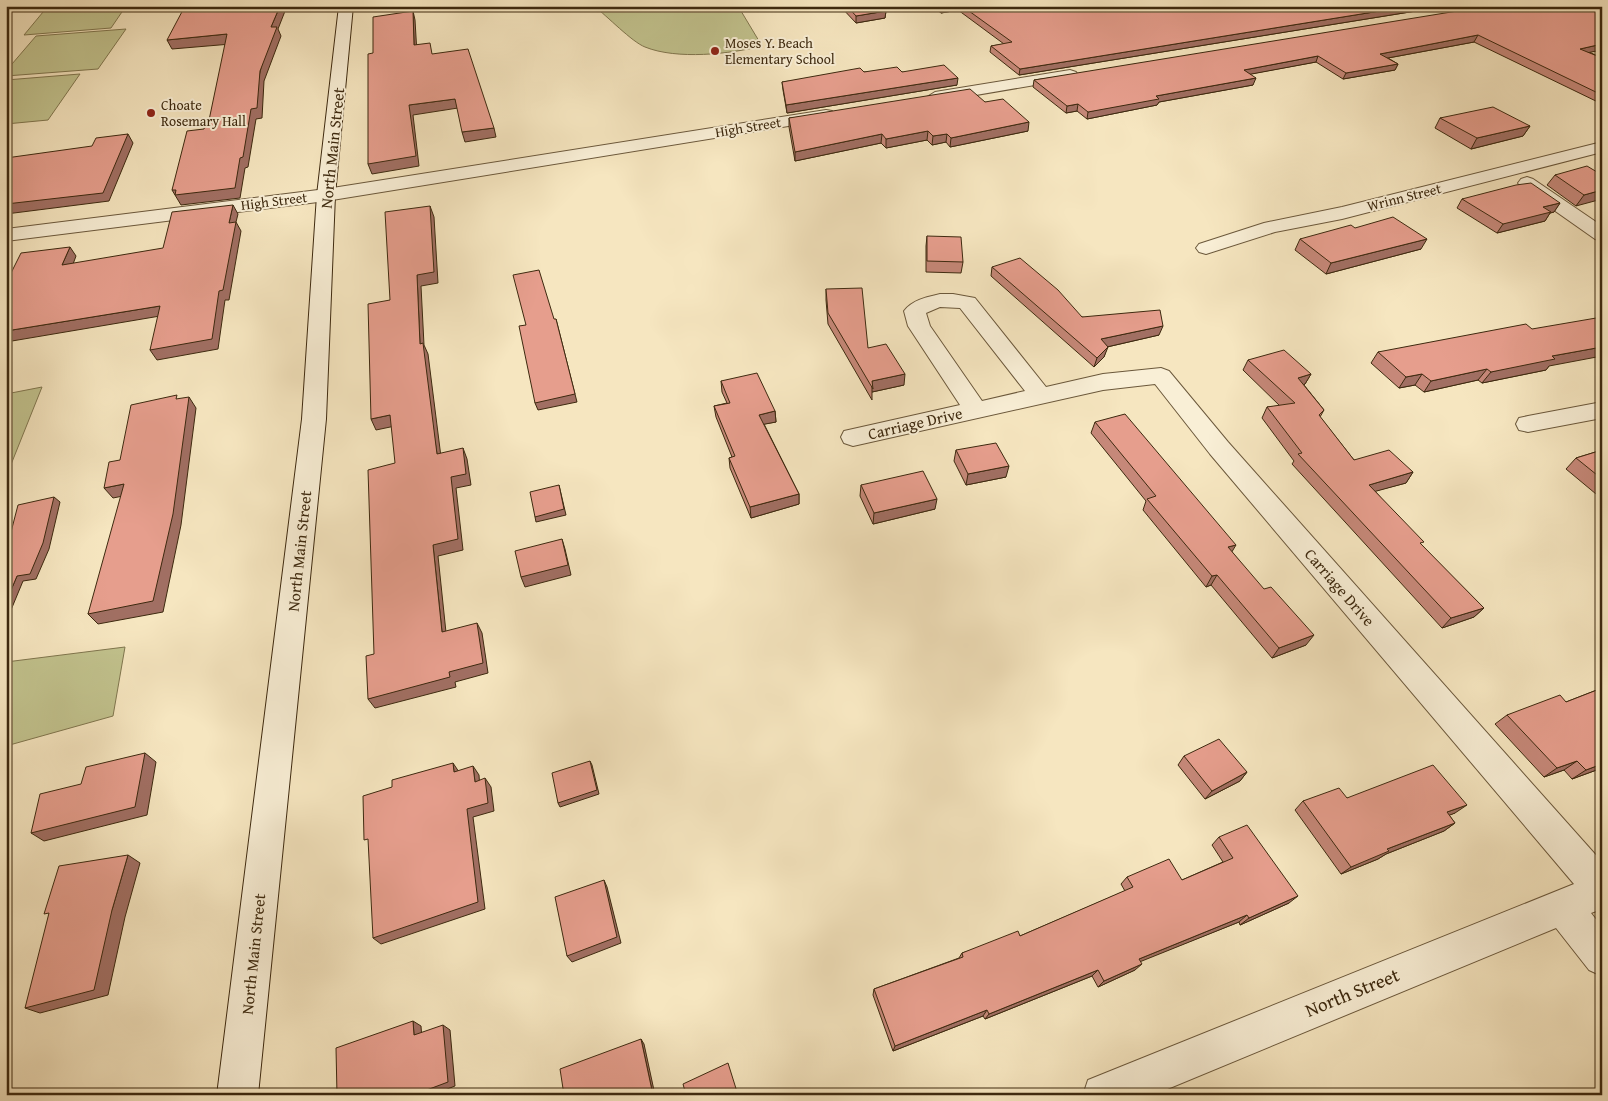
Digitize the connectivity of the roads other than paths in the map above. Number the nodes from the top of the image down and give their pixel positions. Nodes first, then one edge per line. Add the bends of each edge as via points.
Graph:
1 (346, 6) edge
2 (1085, 72) edge
3 (918, 100) edge
4 (840, 112) edge
5 (1602, 146) edge
6 (1510, 170) junction
7 (326, 195) junction
8 (6, 235) edge
9 (1602, 235) edge
10 (1206, 248) dead end
11 (1042, 396) junction
12 (976, 410) junction
13 (1602, 410) edge
14 (1528, 424) dead end
15 (853, 437) dead end
16 (1602, 890) edge
17 (1562, 906) junction
18 (1602, 957) edge
19 (237, 1095) edge
20 (1102, 1095) edge

1 - 7 street, North Main Street
2 - 3 street
4 - 7 street, High Street
5 - 6 street, Wrinn Street
6 - 9 street
6 - 10 street, Wrinn Street via 1271,227
7 - 8 street, High Street
7 - 19 street, North Main Street via 314,419
11 - 12 street, Carriage Drive
11 - 12 street, Carriage Drive via 967,303 951,299 926,303 915,311 919,326
11 - 16 street, Carriage Drive via 1103,382 1161,376
12 - 15 street, Carriage Drive
13 - 14 street
16 - 17 street, North Street
17 - 18 street
17 - 20 street, North Street

